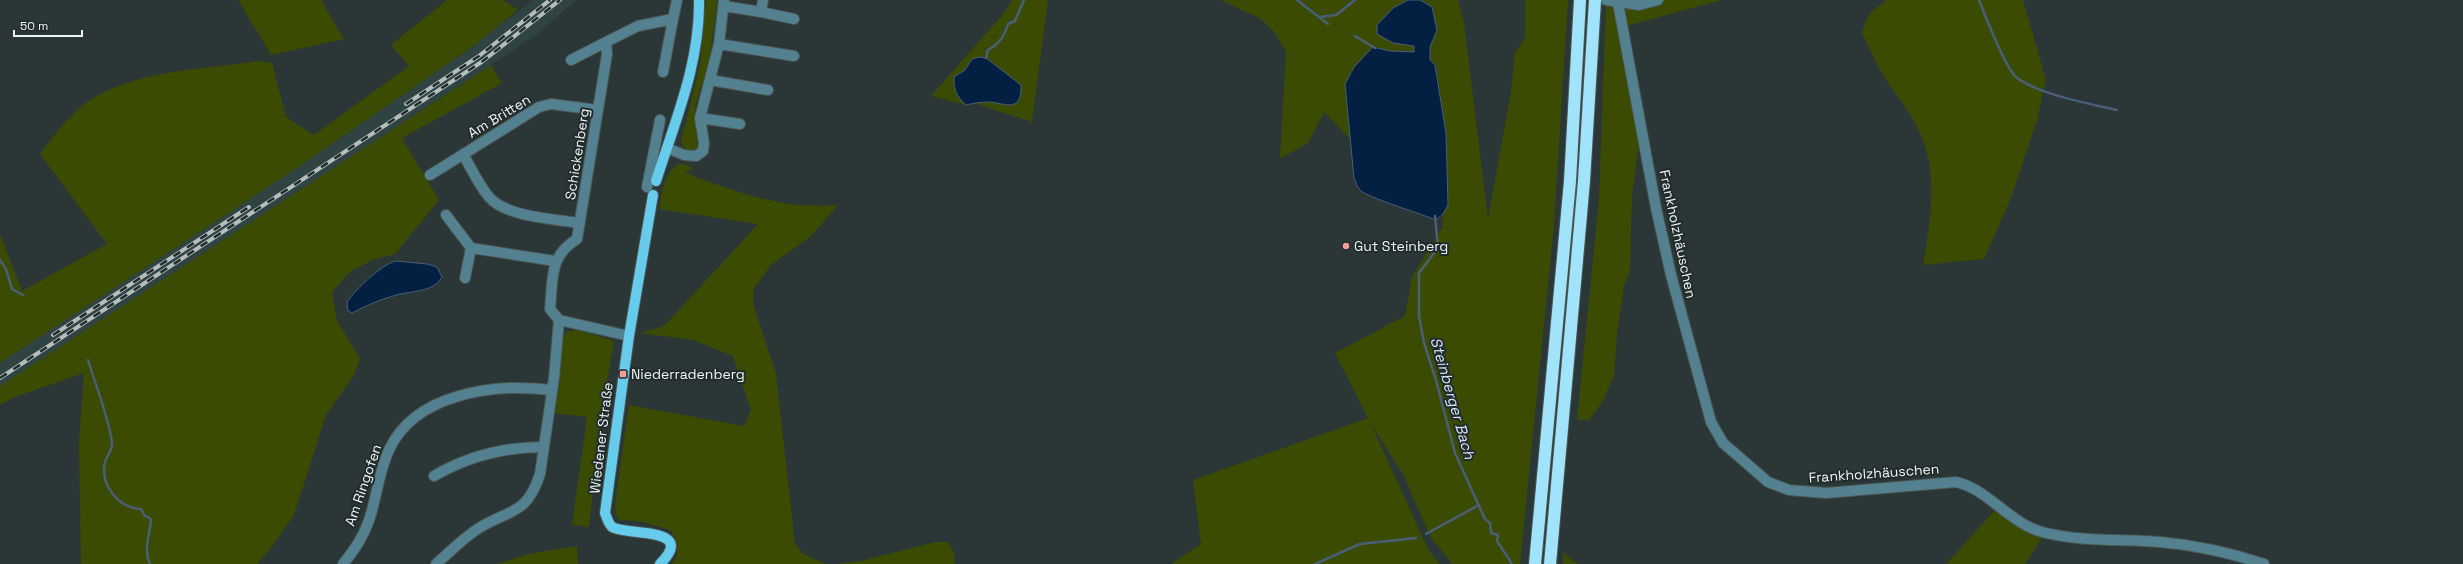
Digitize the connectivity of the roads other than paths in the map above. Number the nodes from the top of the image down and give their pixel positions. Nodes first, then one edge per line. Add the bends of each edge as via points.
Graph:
1 (677, 0) edge
2 (699, 0) edge
3 (763, 0) edge
4 (1580, 0) edge
5 (1595, 0) edge
6 (1606, 0) edge
7 (1658, 0) edge
8 (724, 3) edge
9 (1618, 3) junction
10 (761, 12) junction
11 (673, 18) junction
12 (794, 19) dead end
13 (606, 42) junction
14 (719, 44) junction
15 (794, 56) dead end
16 (571, 60) dead end
17 (663, 72) dead end
18 (710, 80) junction
19 (768, 90) dead end
20 (598, 110) junction
21 (700, 118) junction
22 (660, 120) dead end
23 (740, 124) dead end
24 (667, 148) junction
25 (463, 154) junction
26 (430, 175) dead end
27 (652, 178) junction
28 (650, 191) joint
29 (446, 215) dead end
30 (580, 224) junction
31 (471, 248) junction
32 (555, 261) junction
33 (465, 278) dead end
34 (559, 320) junction
35 (629, 336) junction
36 (551, 390) junction
37 (543, 447) junction
38 (434, 476) dead end
39 (343, 564) edge
40 (436, 564) edge
41 (660, 564) edge
42 (1535, 564) edge
43 (1550, 564) edge
44 (2264, 564) edge

1 - 11 street
2 - 24 main road via 686,94
3 - 10 street
4 - 42 highway via 1570,181
5 - 43 highway via 1584,181
6 - 9 street
7 - 9 street via 1639,5
8 - 10 street
8 - 14 street
9 - 44 street, Frankholzhäuschen via 1656,208 1688,341 1711,422 1719,438 1733,454 1768,482 1789,490 1826,493 1956,482 1974,489 2020,522 2040,532 2089,541 2183,545
10 - 12 street
11 - 13 street via 638,26
11 - 17 street
13 - 16 street
13 - 20 street, Schickenberg via 608,54
14 - 15 street
14 - 18 street
18 - 19 street
18 - 21 street
20 - 25 street, Am Britten via 551,104 539,107
20 - 30 street, Schickenberg
21 - 23 street
21 - 24 street via 703,151 696,156 684,155
22 - 27 street
24 - 27 main road
25 - 26 street, Am Britten
25 - 30 street, Am Britten via 489,197 498,204 513,211
27 - 28 street
28 - 35 main road, Wiedener Straße
29 - 31 street
30 - 32 street, Schickenberg via 577,239 565,246
31 - 32 street
31 - 33 street
32 - 34 street via 550,309
34 - 35 street
34 - 36 street
35 - 41 main road, Wiedener Straße via 606,513 612,527 623,531 648,532 663,536 670,544 670,550
36 - 37 street
36 - 39 street, Am Ringofen via 535,388 484,392 426,408 408,421 389,450 368,523
37 - 38 street via 520,447 490,452 459,462
37 - 40 street via 540,474 528,499 505,516 467,536

